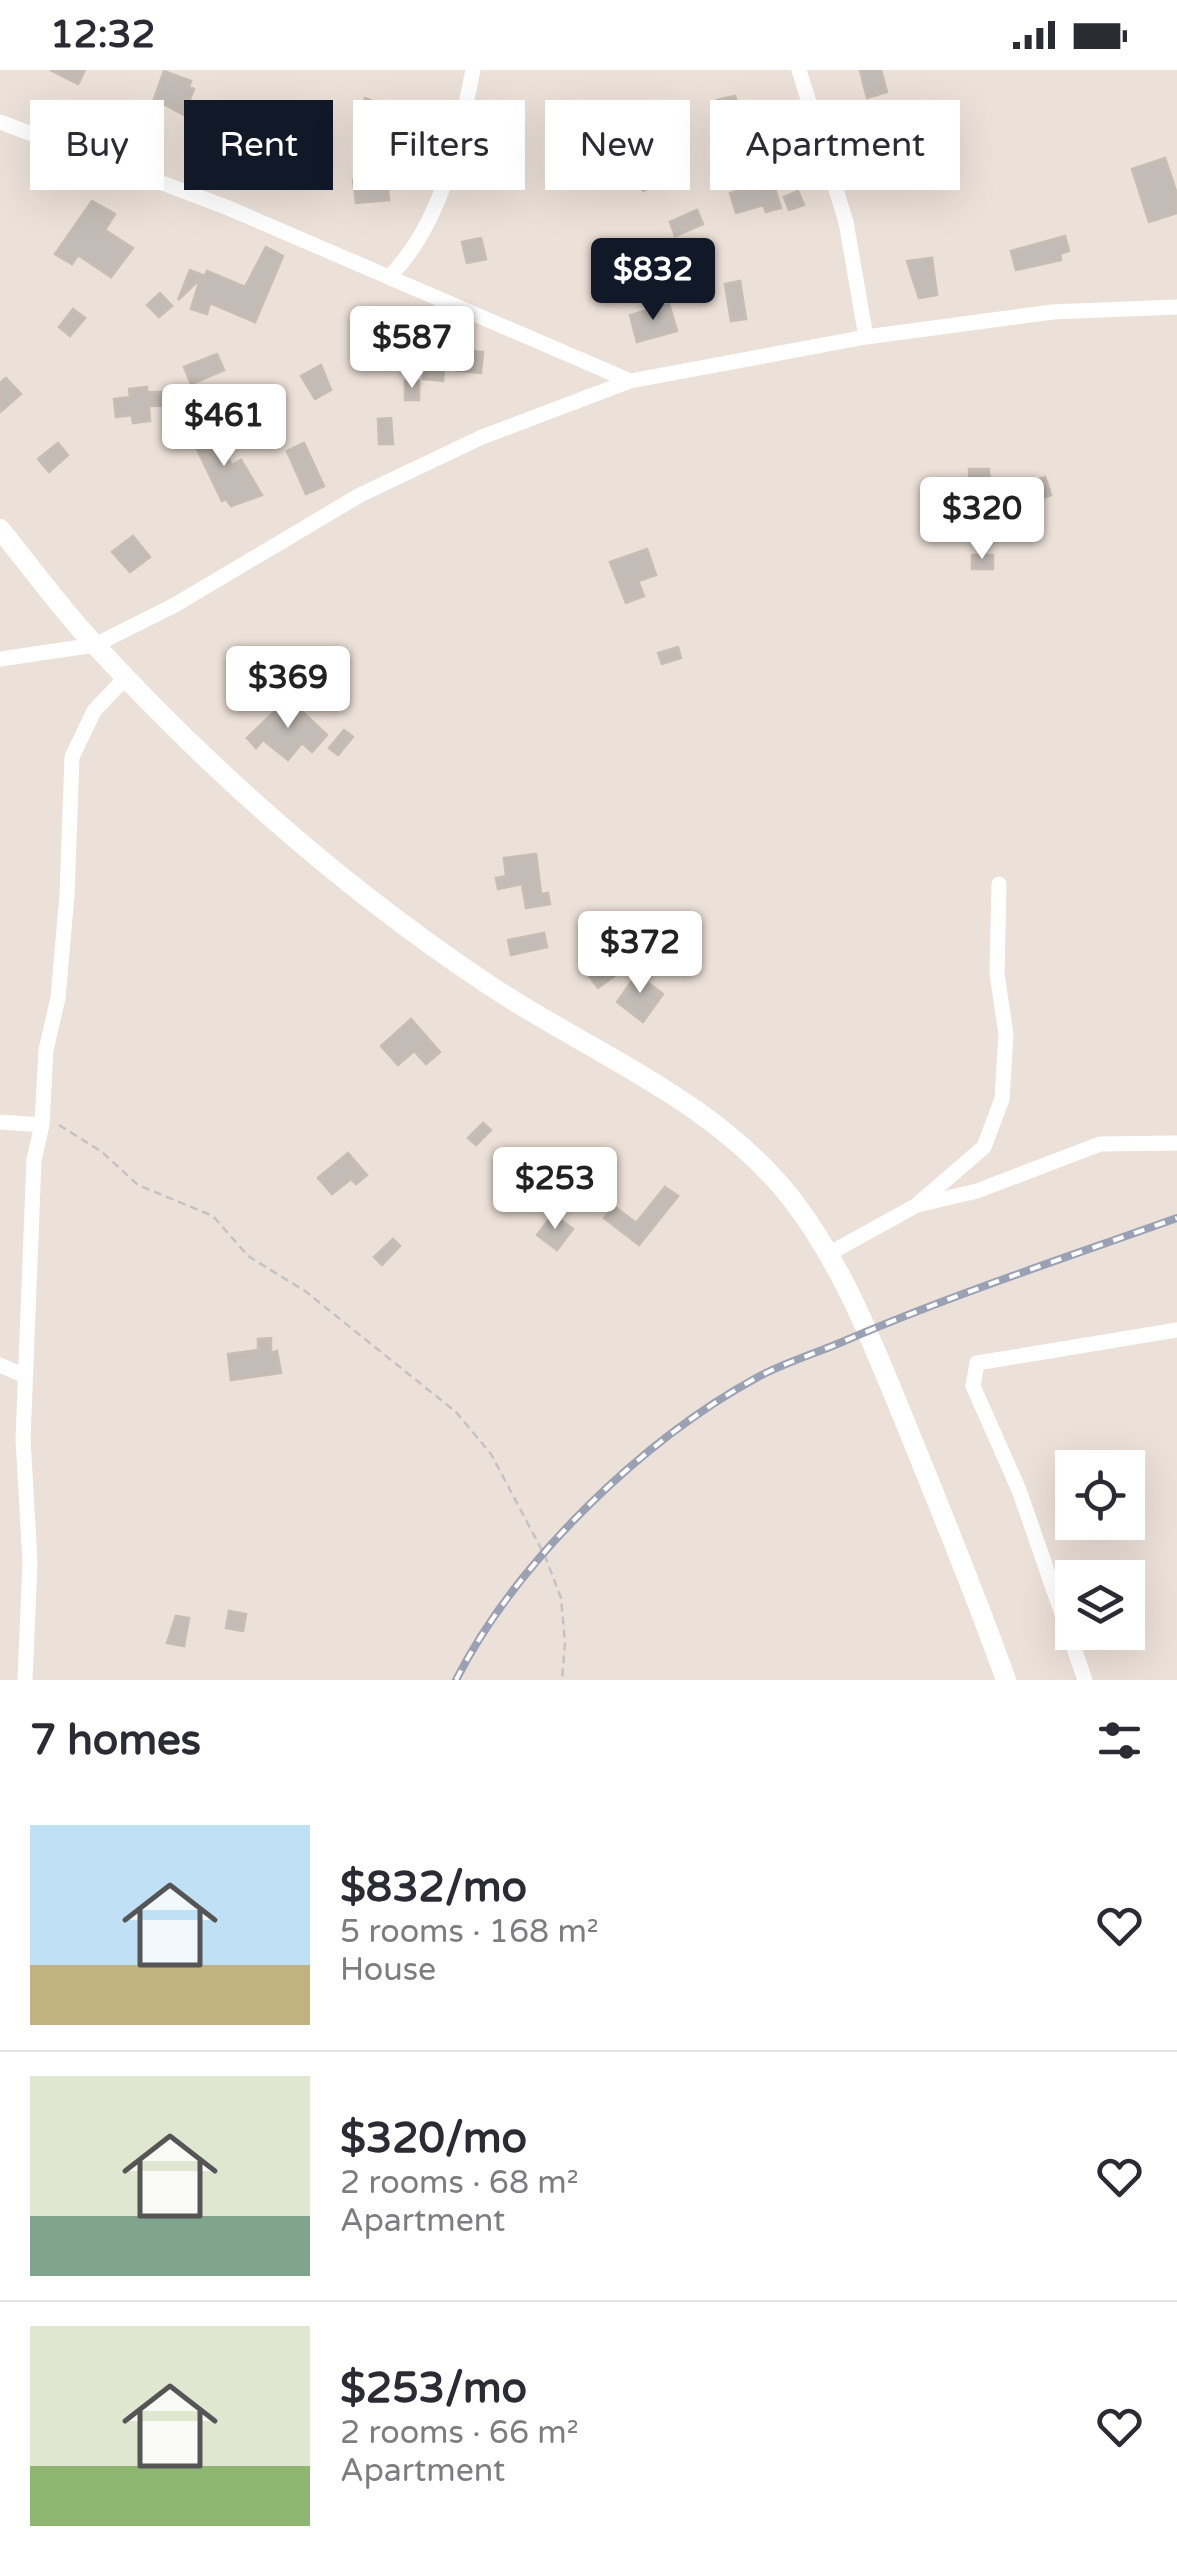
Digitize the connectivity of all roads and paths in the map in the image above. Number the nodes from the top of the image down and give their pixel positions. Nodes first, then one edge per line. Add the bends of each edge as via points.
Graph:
1 (472, 70) edge
2 (799, 70) edge
3 (0, 122) edge
4 (391, 275) junction
5 (1177, 307) edge
6 (866, 337) junction
7 (630, 382) junction
8 (0, 529) edge
9 (95, 645) junction
10 (0, 659) edge
11 (127, 676) junction
12 (1000, 884) dead end
13 (0, 1122) edge
14 (42, 1125) junction
15 (1177, 1143) edge
16 (917, 1205) junction
17 (830, 1253) junction
18 (1177, 1330) edge
19 (0, 1365) edge
20 (25, 1376) junction
21 (25, 1680) edge
22 (562, 1680) edge
23 (1006, 1680) edge
24 (1085, 1680) edge

1 - 4 street via 444,185 415,250
2 - 6 street via 846,222
3 - 4 street
4 - 7 street
5 - 6 street via 1052,312
6 - 7 street
7 - 9 street via 482,437 360,495
8 - 9 main road
9 - 10 street
9 - 11 main road
11 - 14 street via 94,710 72,756 67,896
11 - 17 main road via 210,764 332,868 489,985 681,1099 741,1144
12 - 16 street via 1002,1099 984,1147
13 - 14 street
14 - 20 street via 34,1160
14 - 22 path via 62,1125 138,1185 213,1216 248,1256 305,1291 456,1412 491,1454 545,1556 560,1598
15 - 16 street via 1100,1144
16 - 17 street
17 - 23 main road
18 - 24 street via 977,1364 974,1386 1019,1490
19 - 20 street
20 - 21 street

